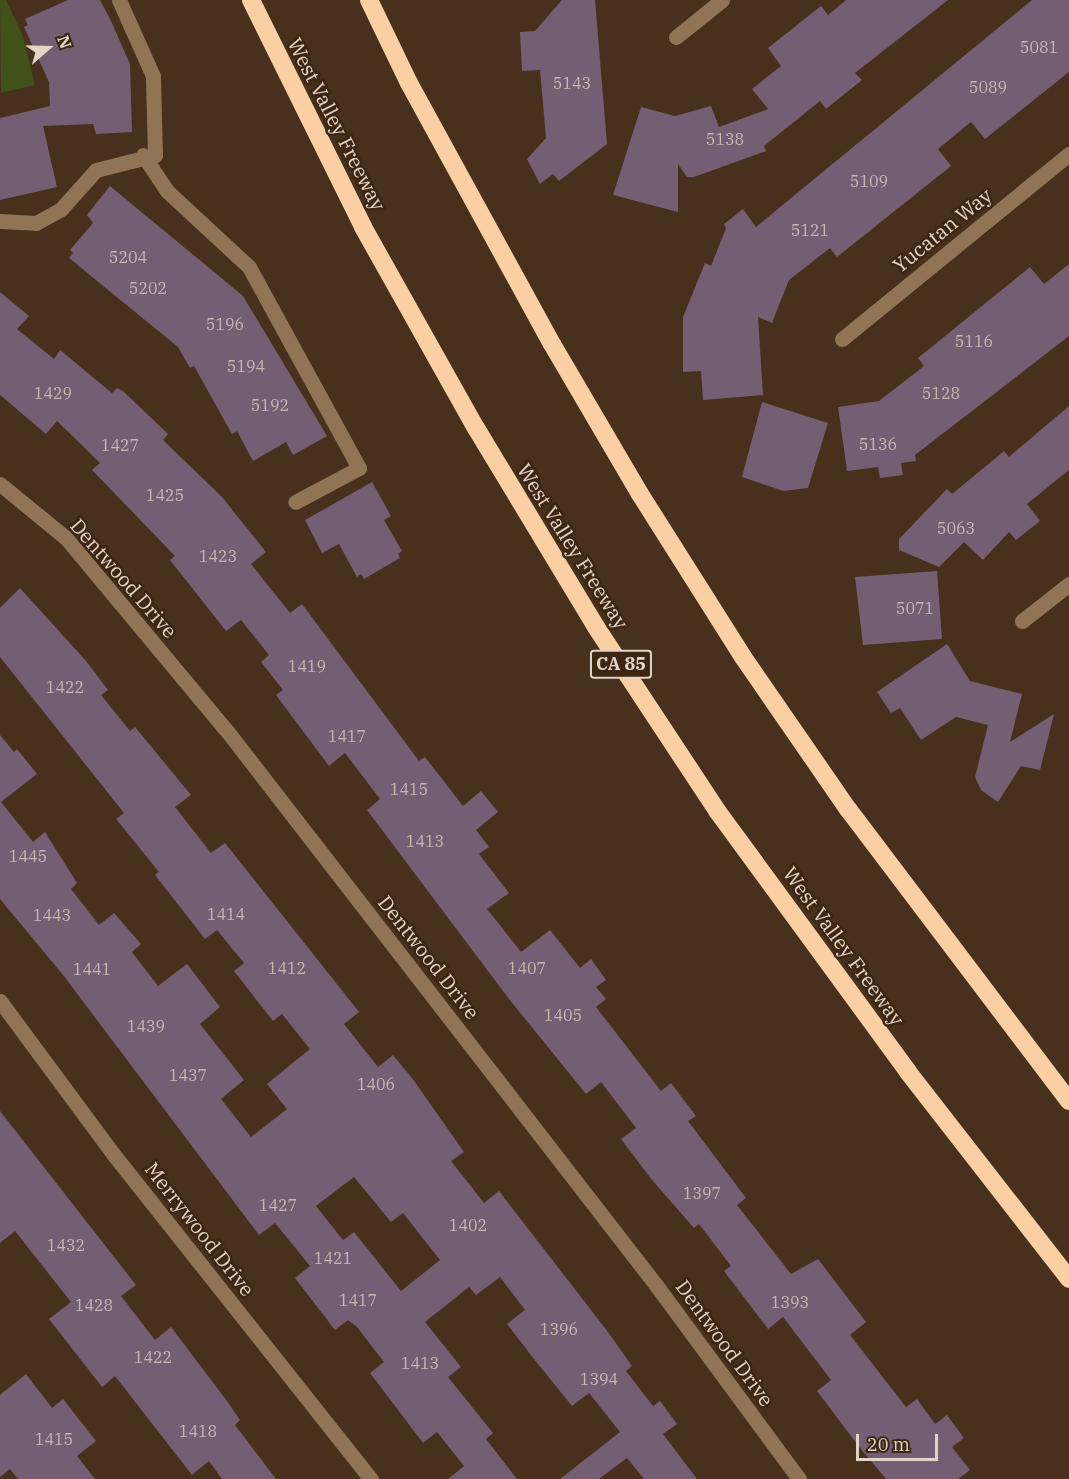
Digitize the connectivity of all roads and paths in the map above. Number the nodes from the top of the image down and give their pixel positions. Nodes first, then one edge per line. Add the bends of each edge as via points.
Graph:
1 (119, 0) edge
2 (251, 0) edge
3 (369, 0) edge
4 (722, 0) edge
5 (675, 37) dead end
6 (1069, 153) edge
7 (144, 155) junction
8 (0, 221) edge
9 (842, 339) dead end
10 (0, 484) edge
11 (295, 502) dead end
12 (1069, 584) edge
13 (1022, 621) dead end
14 (0, 1001) edge
15 (1069, 1101) edge
16 (1069, 1279) edge
17 (371, 1479) edge
18 (799, 1479) edge

1 - 7 street via 153,76 155,155
2 - 16 highway, West Valley Freeway / CA 85 via 363,227 476,429 596,627 718,812 908,1072
3 - 15 highway via 414,92 552,344 640,494 743,657 848,809
4 - 5 street
6 - 9 street, Yucatan Way
7 - 8 street via 96,170 61,209 36,223
7 - 11 street via 167,191 249,267 359,468
10 - 18 street, Dentwood Drive via 66,538 227,731 656,1285
12 - 13 street
14 - 17 street, Merrywood Drive via 114,1155

